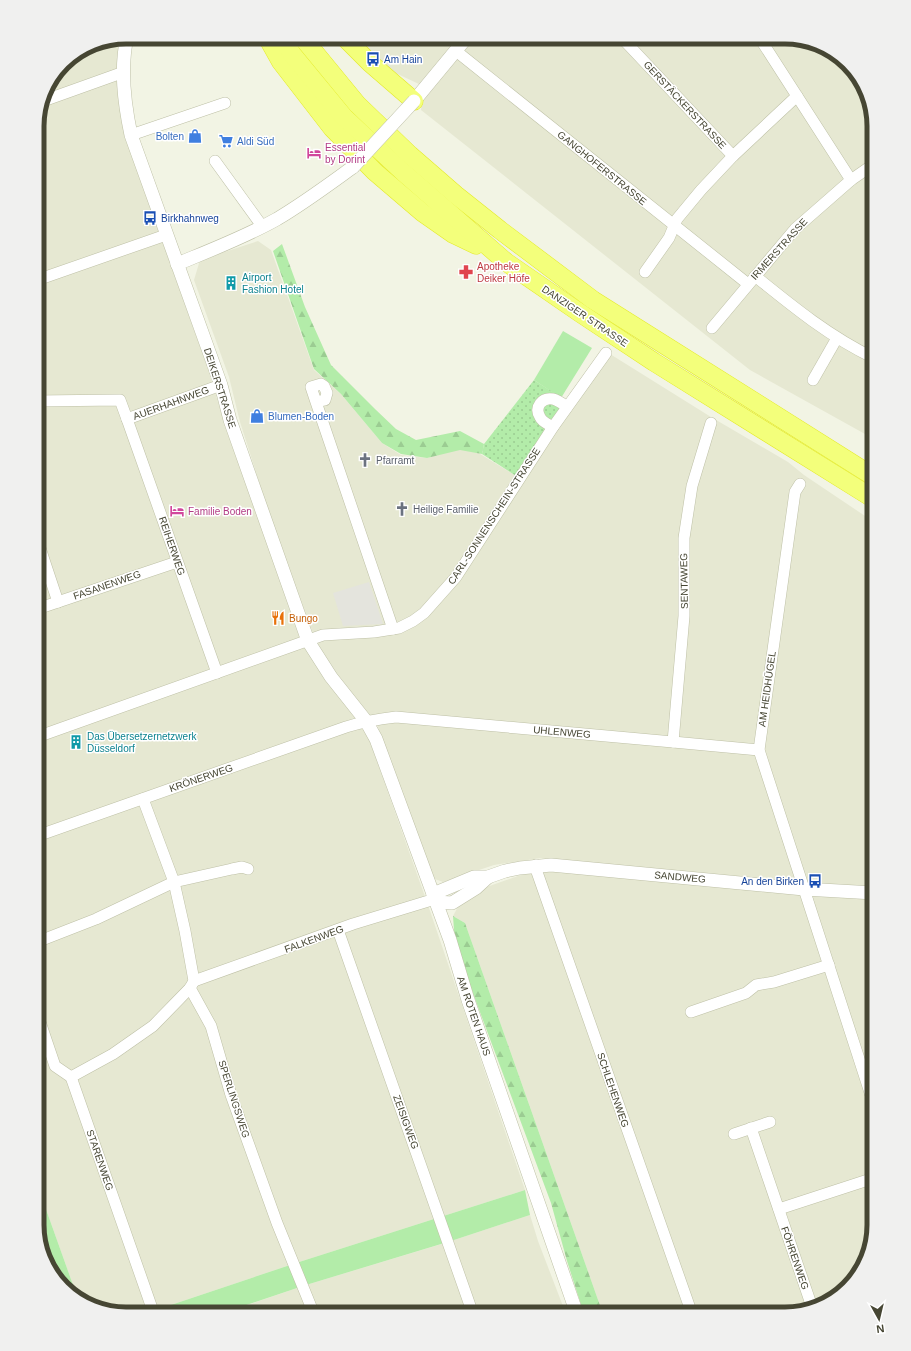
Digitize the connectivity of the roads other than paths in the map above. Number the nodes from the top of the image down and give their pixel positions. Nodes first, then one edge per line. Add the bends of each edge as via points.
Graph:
1 (126, 44) edge
2 (271, 44) edge
3 (286, 44) edge
4 (308, 44) edge
5 (351, 44) edge
6 (461, 44) edge
7 (628, 44) edge
8 (764, 44) edge
9 (456, 51) junction
10 (124, 72) junction
11 (797, 96) junction
12 (49, 99) edge
13 (414, 101) junction
14 (225, 103) dead end
15 (131, 134) junction
16 (733, 156) junction
17 (215, 160) dead end
18 (867, 169) edge
19 (851, 180) junction
20 (262, 226) junction
21 (674, 226) junction
22 (166, 235) junction
23 (506, 262) junction
24 (177, 264) junction
25 (645, 272) dead end
26 (44, 278) edge
27 (751, 280) junction
28 (712, 328) dead end
29 (837, 338) junction
30 (606, 353) dead end
31 (867, 354) edge
32 (813, 380) dead end
33 (221, 385) junction
34 (44, 401) edge
35 (316, 402) dead end
36 (567, 407) junction
37 (127, 418) junction
38 (710, 424) dead end
39 (552, 427) junction
40 (867, 473) edge
41 (800, 484) dead end
42 (867, 495) edge
43 (44, 560) edge
44 (177, 562) junction
45 (58, 602) junction
46 (44, 607) edge
47 (393, 629) junction
48 (308, 641) junction
49 (217, 673) junction
50 (366, 721) junction
51 (44, 735) edge
52 (673, 742) junction
53 (759, 750) junction
54 (143, 799) junction
55 (44, 834) edge
56 (536, 865) junction
57 (248, 869) dead end
58 (488, 877) junction
59 (174, 882) junction
60 (804, 889) junction
61 (867, 893) edge
62 (435, 898) junction
63 (452, 902) junction
64 (338, 930) junction
65 (44, 939) edge
66 (450, 940) junction
67 (829, 965) junction
68 (192, 985) junction
69 (691, 1012) dead end
70 (44, 1034) edge
71 (71, 1077) junction
72 (867, 1083) edge
73 (770, 1122) dead end
74 (751, 1128) junction
75 (734, 1134) dead end
76 (867, 1180) edge
77 (779, 1209) junction
78 (811, 1303) edge
79 (152, 1307) edge
80 (311, 1307) edge
81 (470, 1307) edge
82 (575, 1307) edge
83 (690, 1307) edge

1 - 10 street, DEIKERSTRASSE
2 - 23 highway via 281,62 332,128 375,172 423,213 453,234
3 - 23 highway, DANZIGER STRASSE via 344,117 404,174
4 - 40 highway, DANZIGER STRASSE via 362,109 410,155 500,230 593,300
5 - 13 highway
6 - 9 street
7 - 16 street, GERSTÄCKERSTRASSE
8 - 11 street
9 - 13 street
9 - 21 street, GANGHOFERSTRASSE
10 - 12 street
10 - 15 street, DEIKERSTRASSE via 124,101
11 - 16 street
11 - 19 street
13 - 20 street, bridge via 352,167 307,201
14 - 15 street
15 - 22 street, DEIKERSTRASSE
16 - 21 street via 677,219
17 - 20 street
18 - 19 street, IRMERSTRASSE
19 - 27 street, IRMERSTRASSE via 795,229
20 - 24 street via 228,244
21 - 25 street via 670,238
21 - 27 street, GANGHOFERSTRASSE
22 - 24 street, DEIKERSTRASSE
22 - 26 street
23 - 42 highway, DANZIGER STRASSE via 654,362
24 - 33 street, DEIKERSTRASSE
27 - 28 street, IRMERSTRASSE
27 - 29 street, GANGHOFERSTRASSE
29 - 31 street, GANGHOFERSTRASSE
29 - 32 street
30 - 36 street, CARL-SONNENSCHEIN-STRASSE
33 - 37 street, AUERHAHNWEG
33 - 48 street, DEIKERSTRASSE via 230,420
34 - 37 street, AUERHAHNWEG via 120,400
35 - 47 street
36 - 39 street, CARL-SONNENSCHEIN-STRASSE
36 - 39 street via 552,399 542,401 538,414
37 - 44 street, REIHERWEG
38 - 52 street, SENTAWEG via 692,486 684,538 684,616
39 - 47 street, CARL-SONNENSCHEIN-STRASSE via 452,582 419,617
41 - 53 street, AM HEIDHÜGEL via 795,492
43 - 45 street
44 - 45 street, FASANENWEG
44 - 49 street, REIHERWEG
45 - 46 street, FASANENWEG
47 - 48 street, CARL-SONNENSCHEIN-STRASSE via 323,635
48 - 49 street
48 - 50 street, DEIKERSTRASSE via 331,677
49 - 51 street
50 - 52 street, UHLENWEG via 396,718
50 - 54 street, KRÖNERWEG
50 - 62 street, AM ROTEN HAUS via 376,739
52 - 53 street, UHLENWEG
53 - 60 street, AM HEIDHÜGEL
54 - 55 street, KRÖNERWEG
54 - 59 street, SPERLINGSWEG
56 - 58 street, SANDWEG
56 - 60 street, SANDWEG
56 - 83 street, SCHLEHENWEG
57 - 59 street via 232,868
58 - 62 street, SANDWEG via 474,878
58 - 63 street, SANDWEG via 476,888
59 - 65 street via 96,919
59 - 68 street, SPERLINGSWEG via 185,931
60 - 61 street, SANDWEG
60 - 67 street
62 - 63 street
62 - 64 street, FALKENWEG
62 - 66 street, AM ROTEN HAUS
63 - 66 street via 450,911 453,931
64 - 68 street, FALKENWEG
64 - 81 street, ZEISIGWEG
66 - 82 street, AM ROTEN HAUS via 468,1000
67 - 69 street via 756,985 746,992
67 - 72 street
68 - 71 street, FALKENWEG via 153,1026 113,1054
68 - 80 street, SPERLINGSWEG via 211,1026 231,1095
70 - 71 street via 55,1066
71 - 79 street, STARENWEG
73 - 74 street
74 - 75 street
74 - 77 street, FÖHRENWEG
76 - 77 street
77 - 78 street, FÖHRENWEG

